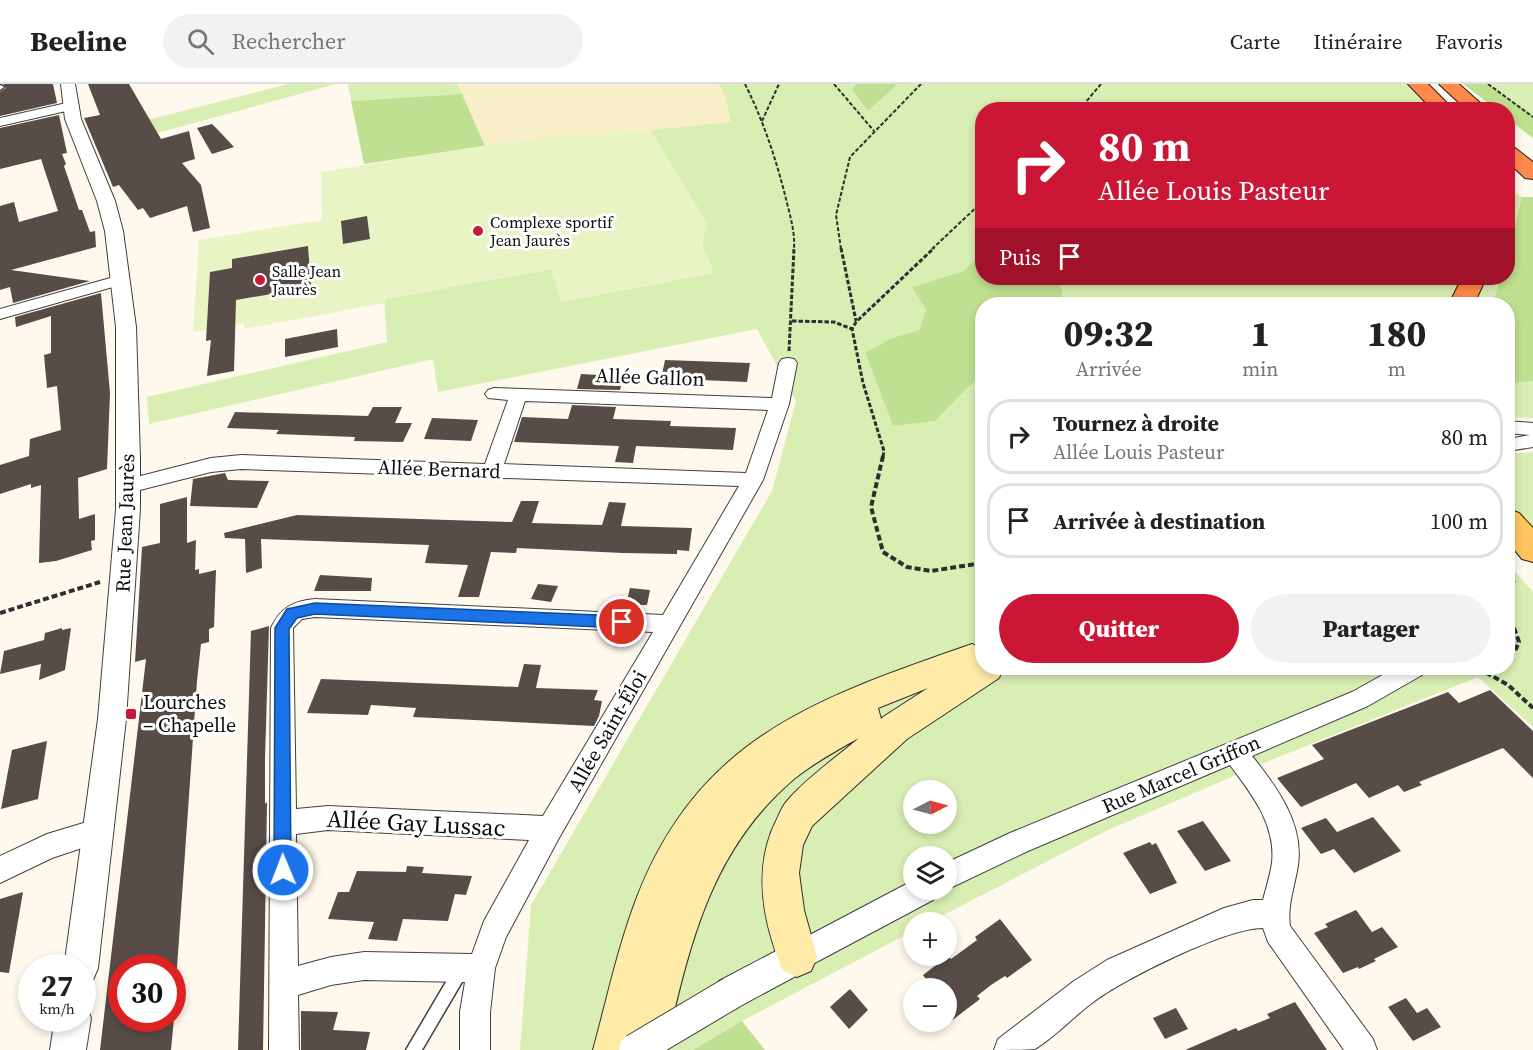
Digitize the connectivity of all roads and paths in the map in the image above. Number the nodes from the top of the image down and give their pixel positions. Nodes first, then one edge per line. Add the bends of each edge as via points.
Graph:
1 (745, 84) edge
2 (779, 84) edge
3 (834, 84) edge
4 (921, 84) edge
5 (1101, 84) edge
6 (1418, 84) edge
7 (1426, 84) edge
8 (1448, 84) edge
9 (1488, 84) edge
10 (70, 95) edge
11 (1086, 102) edge
12 (1437, 102) edge
13 (1446, 102) edge
14 (1469, 102) edge
15 (1513, 102) edge
16 (1515, 104) edge
17 (1533, 117) edge
18 (762, 121) junction
19 (0, 122) edge
20 (874, 131) junction
21 (1515, 138) edge
22 (1533, 152) edge
23 (1515, 158) edge
24 (1533, 173) edge
25 (975, 209) edge
26 (121, 280) junction
27 (0, 314) edge
28 (792, 321) junction
29 (856, 322) junction
30 (852, 329) junction
31 (788, 363) joint
32 (494, 394) dead end
33 (518, 396) junction
34 (780, 404) junction
35 (1515, 428) edge
36 (1533, 429) edge
37 (1533, 441) edge
38 (1515, 444) edge
39 (492, 471) junction
40 (753, 480) junction
41 (128, 486) junction
42 (1515, 529) edge
43 (1533, 550) edge
44 (1515, 558) edge
45 (975, 564) edge
46 (124, 575) junction
47 (1524, 576) edge
48 (0, 613) edge
49 (669, 624) junction
50 (1515, 626) edge
51 (1515, 652) edge
52 (975, 661) edge
53 (975, 662) edge
54 (975, 663) edge
55 (1402, 675) edge
56 (1491, 675) edge
57 (1533, 708) edge
58 (1235, 752) junction
59 (282, 825) junction
60 (550, 829) junction
61 (100, 830) junction
62 (0, 870) edge
63 (957, 872) edge
64 (904, 900) edge
65 (1275, 914) junction
66 (83, 954) edge
67 (797, 957) junction
68 (472, 968) junction
69 (284, 985) junction
70 (71, 1032) edge
71 (68, 1050) edge
72 (284, 1050) edge
73 (414, 1050) edge
74 (475, 1050) edge
75 (615, 1050) edge
76 (635, 1050) edge
77 (643, 1050) edge
78 (1009, 1050) edge
79 (1362, 1050) edge

1 - 18 path
2 - 18 path
3 - 20 path
4 - 20 path
5 - 11 path
6 - 12 highway
7 - 13 highway
8 - 14 highway
9 - 15 path
10 - 19 street
10 - 26 street, Rue Jean Jaurès via 73,119 110,211
16 - 17 path
18 - 28 path via 778,166 795,237
20 - 29 path via 850,157 836,215
21 - 22 highway
23 - 24 highway
25 - 29 path
26 - 27 street
26 - 41 street, Rue Jean Jaurès via 126,327
28 - 30 path via 834,322
28 - 31 path
29 - 30 path
30 - 45 path via 863,383 884,451 871,507 883,552 907,567 931,571
31 - 34 street, Allée Saint-Éloi
32 - 33 street, Allée Gallon
33 - 34 street, Allée Gallon
33 - 39 street
34 - 40 street, Allée Saint-Éloi
35 - 36 street
37 - 38 street
39 - 40 street, Allée Bernard
39 - 41 street, Allée Bernard via 230,462
40 - 49 street, Allée Saint-Éloi
41 - 46 street, Rue Jean Jaurès
42 - 43 main road
44 - 47 main road
46 - 48 path
46 - 61 street, Rue Jean Jaurès
49 - 59 street via 315,608 292,613 282,628
49 - 60 street, Allée Saint-Éloi
50 - 51 path via 1519,635
52 - 75 main road via 856,700 804,726 772,746 724,788 699,819 658,896
53 - 77 main road via 803,753 743,802 711,846 685,902
54 - 67 main road via 799,814 785,843 780,873 783,910
55 - 58 street, Rue Marcel Griffon via 1360,699
56 - 57 path
58 - 63 street, Rue Marcel Griffon
58 - 65 street via 1270,801 1282,827 1285,857
59 - 60 street, Allée Gay Lussac via 328,818
59 - 69 street
60 - 68 street, Allée Saint-Éloi
61 - 62 street via 47,847
61 - 66 street, Rue Jean Jaurès
64 - 67 street
65 - 78 street via 1253,914 1224,922 1117,970
65 - 79 street via 1278,932 1285,943
67 - 76 street, bridge
68 - 69 street via 346,967
68 - 73 lane
68 - 74 street, Allée Saint-Éloi
69 - 72 street
70 - 71 street

